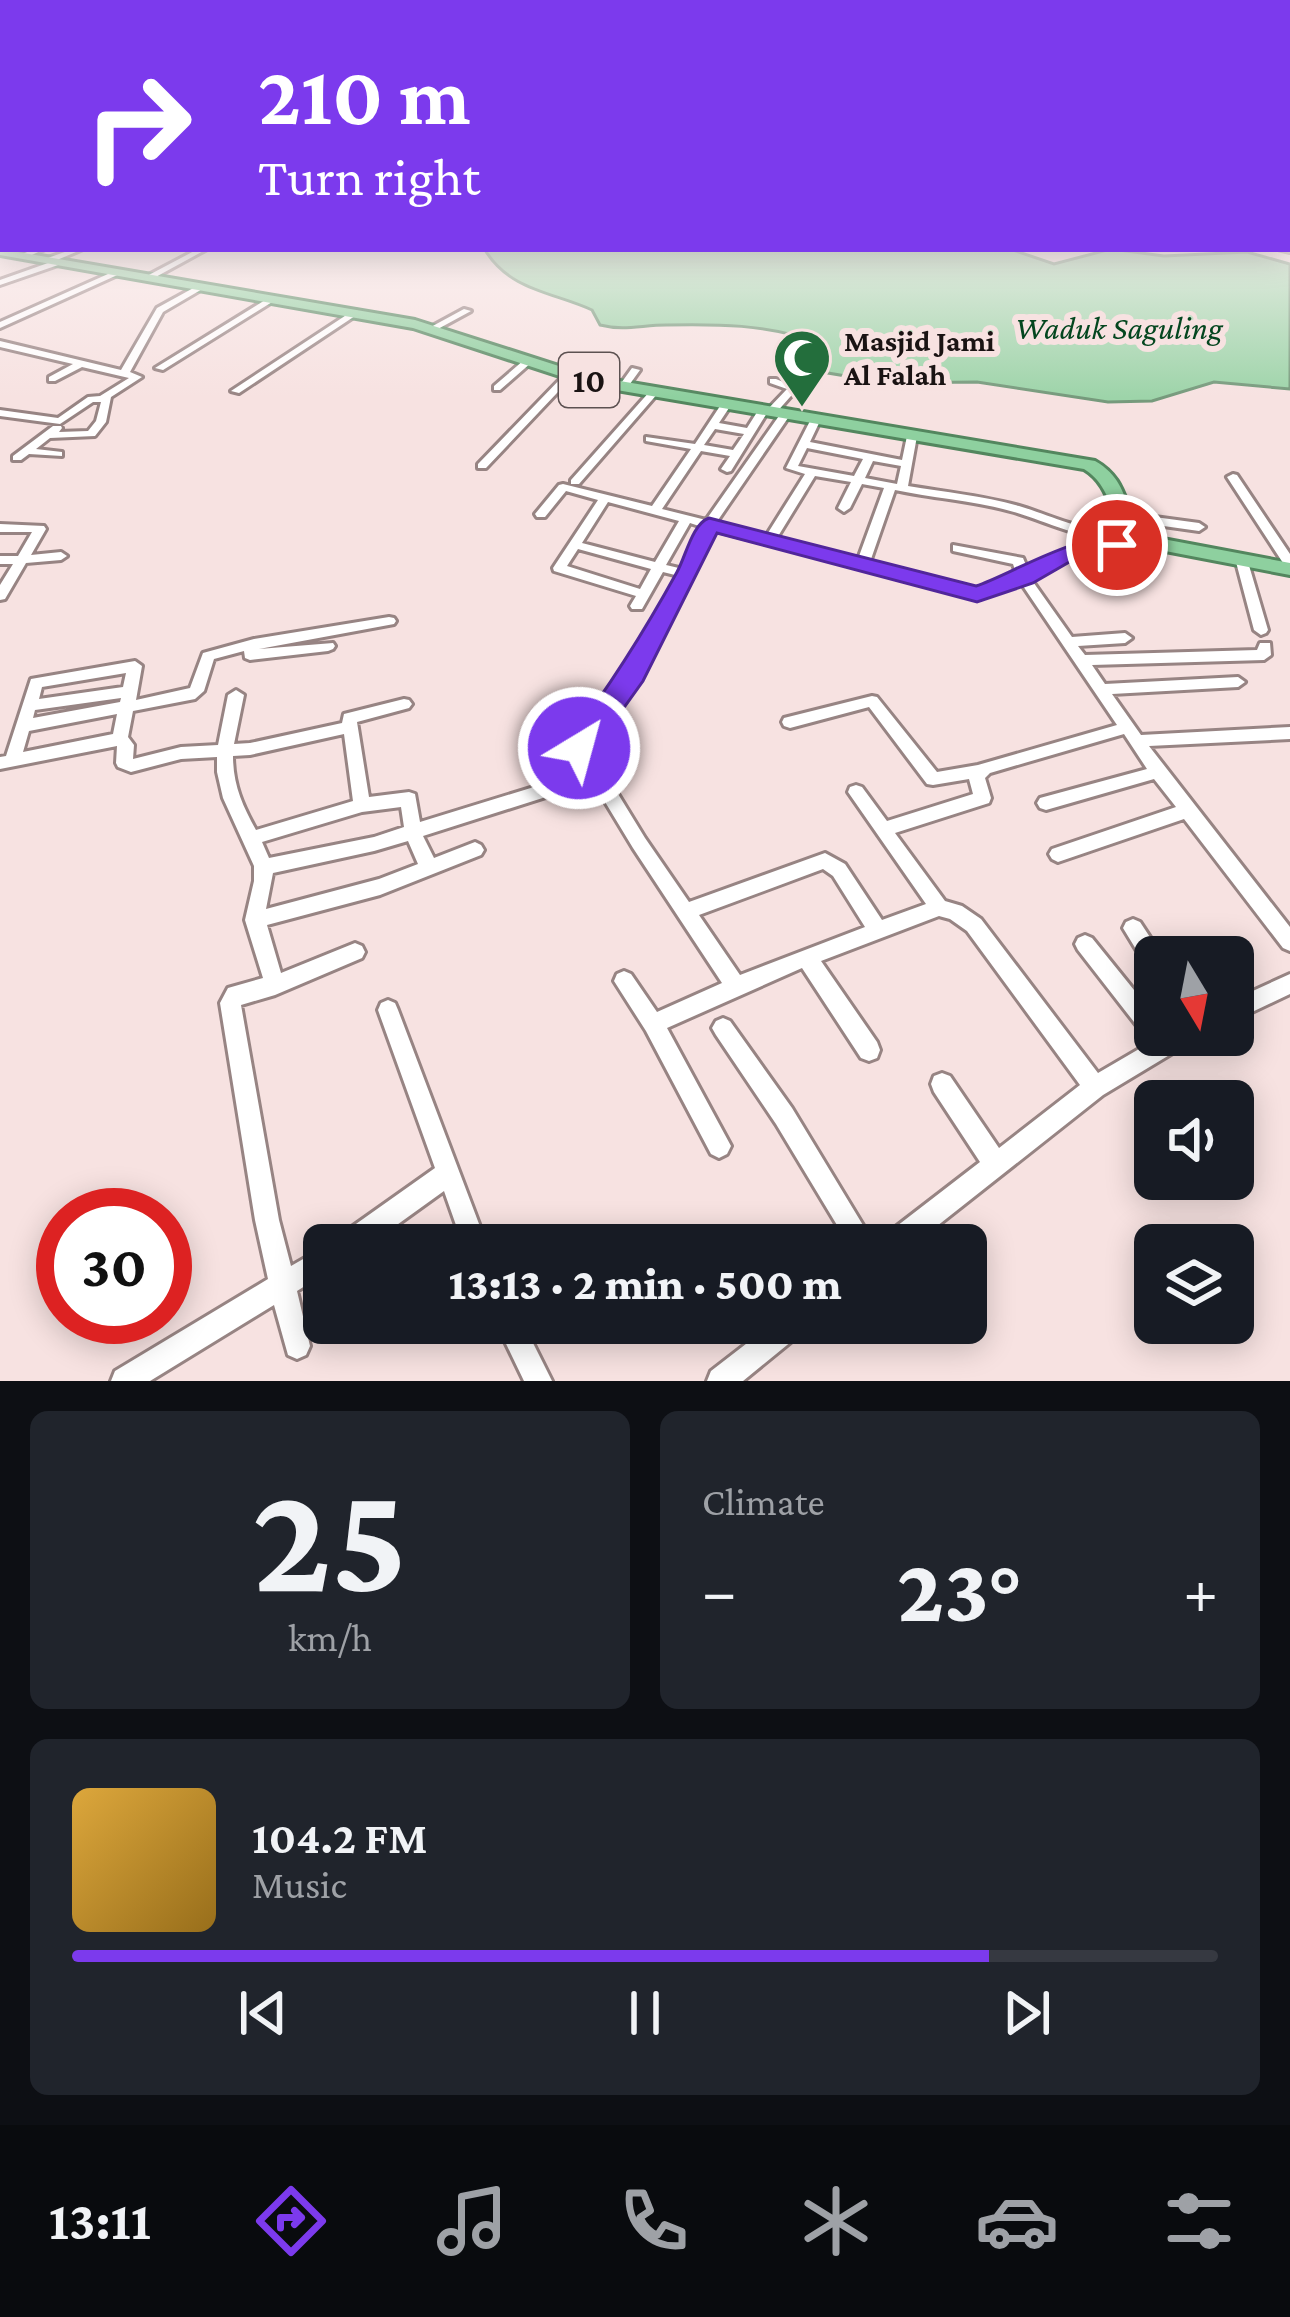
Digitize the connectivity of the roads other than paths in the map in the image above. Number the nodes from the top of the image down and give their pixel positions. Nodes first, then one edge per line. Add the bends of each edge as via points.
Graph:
1 (101, 268) edge
2 (165, 268) edge
3 (120, 272) junction
4 (149, 277) junction
5 (200, 288) junction
6 (273, 299) junction
7 (467, 311) dead end
8 (357, 312) junction
9 (0, 325) edge
10 (433, 328) junction
11 (0, 344) edge
12 (527, 362) junction
13 (82, 363) junction
14 (160, 368) dead end
15 (635, 370) dead end
16 (124, 374) junction
17 (569, 375) junction
18 (52, 379) dead end
19 (773, 381) dead end
20 (624, 386) junction
21 (497, 388) dead end
22 (236, 391) dead end
23 (104, 398) junction
24 (644, 399) junction
25 (726, 405) junction
26 (103, 412) junction
27 (0, 413) edge
28 (773, 413) junction
29 (815, 421) junction
30 (713, 425) junction
31 (750, 432) junction
32 (49, 435) junction
33 (912, 436) junction
34 (610, 437) dead end
35 (650, 440) dead end
36 (802, 443) junction
37 (699, 448) junction
38 (58, 454) dead end
39 (736, 454) junction
40 (869, 458) junction
41 (904, 463) junction
42 (482, 466) dead end
43 (727, 469) dead end
44 (812, 472) junction
45 (1233, 477) dead end
46 (860, 482) junction
47 (896, 488) junction
48 (605, 498) junction
49 (844, 508) dead end
50 (655, 511) junction
51 (541, 514) dead end
52 (686, 518) junction
53 (709, 524) junction
54 (1199, 527) dead end
55 (0, 528) edge
56 (1132, 530) junction
57 (0, 538) edge
58 (34, 538) junction
59 (769, 542) junction
60 (573, 544) junction
61 (669, 546) junction
62 (958, 548) dead end
63 (699, 553) junction
64 (61, 556) dead end
65 (0, 560) edge
66 (22, 560) junction
67 (1242, 562) junction
68 (862, 566) junction
69 (658, 567) junction
70 (1289, 570) edge
71 (685, 574) junction
72 (1024, 578) junction
73 (0, 596) edge
74 (389, 621) dead end
75 (1125, 638) dead end
76 (1070, 642) junction
77 (254, 644) junction
78 (328, 646) dead end
79 (1082, 660) junction
80 (1238, 682) dead end
81 (1102, 689) junction
82 (236, 695) dead end
83 (128, 699) junction
84 (404, 704) dead end
85 (28, 706) junction
86 (790, 722) dead end
87 (23, 726) junction
88 (349, 727) junction
89 (1290, 733) edge
90 (1134, 734) junction
91 (119, 740) junction
92 (224, 753) junction
93 (6, 762) edge
94 (978, 771) junction
95 (1158, 772) junction
96 (594, 775) junction
97 (856, 792) dead end
98 (1046, 803) dead end
99 (362, 806) junction
100 (1186, 811) junction
101 (882, 830) junction
102 (413, 832) junction
103 (255, 836) junction
104 (475, 850) dead end
105 (1058, 854) dead end
106 (264, 867) junction
107 (428, 868) junction
108 (939, 908) junction
109 (686, 912) junction
110 (255, 920) junction
111 (1132, 928) dead end
112 (878, 931) junction
113 (1137, 936) edge
114 (1290, 941) edge
115 (1084, 944) dead end
116 (355, 952) dead end
117 (807, 958) junction
118 (625, 981) dead end
119 (274, 985) junction
120 (736, 986) junction
121 (1289, 986) edge
122 (1134, 1001) edge
123 (1254, 1002) edge
124 (388, 1010) dead end
125 (652, 1024) junction
126 (723, 1028) dead end
127 (869, 1050) dead end
128 (1138, 1056) edge
129 (942, 1084) dead end
130 (1095, 1087) junction
131 (719, 1146) dead end
132 (997, 1166) junction
133 (449, 1173) junction
134 (377, 1224) edge
135 (467, 1224) edge
136 (850, 1224) edge
137 (921, 1224) edge
138 (303, 1273) edge
139 (282, 1286) junction
140 (520, 1344) edge
141 (768, 1344) edge
142 (297, 1346) dead end
143 (125, 1381) edge
144 (538, 1381) edge
145 (721, 1381) edge

1 - 3 highway, 10
2 - 4 street
3 - 4 highway, 10
3 - 9 street
4 - 5 highway, 10
5 - 6 highway, 10
5 - 16 street via 162,308
6 - 8 highway, 10
6 - 14 street
7 - 10 street
8 - 10 highway, 10
8 - 22 street
10 - 12 highway, 10
11 - 13 street
12 - 17 highway, 10
12 - 21 street
13 - 16 street
13 - 18 street
15 - 20 street
16 - 23 street via 137,377
17 - 20 highway, 10
17 - 42 street
19 - 28 street via 793,388
20 - 24 highway, 10
23 - 26 street
23 - 27 street via 60,421
24 - 25 highway, 10
24 - 34 street
25 - 28 highway, 10
25 - 30 street
26 - 32 street via 77,412
26 - 32 street via 91,434
28 - 29 highway, 10
28 - 31 street
28 - 53 street
29 - 33 highway, 10
29 - 36 street
30 - 31 street
30 - 37 street
31 - 39 street
32 - 38 street via 19,454
33 - 41 street
33 - 56 highway, 10 via 1094,466 1113,480
35 - 37 street
36 - 40 street
36 - 44 street via 792,468
37 - 39 street
37 - 50 street
39 - 43 street
40 - 41 street
40 - 46 street
41 - 47 street
44 - 46 street
44 - 59 street
45 - 70 street
46 - 47 street
46 - 49 street
47 - 56 street via 1017,509 1078,530
47 - 68 street
48 - 50 street
48 - 51 street via 563,487
48 - 60 street
50 - 52 street
52 - 53 street
52 - 61 street
53 - 59 street
53 - 63 street
54 - 56 street
55 - 58 street via 40,529
56 - 67 highway
56 - 72 street
57 - 58 street
58 - 66 street
59 - 68 street
60 - 69 street
60 - 69 street via 559,568 640,600
61 - 63 street
61 - 69 street
62 - 72 street via 1018,560
63 - 71 street
64 - 66 street
65 - 66 street
66 - 73 street
67 - 70 highway
67 - 79 street via 1264,655
68 - 72 street via 977,594
69 - 71 street
71 - 96 street via 629,681 580,742
72 - 76 street
74 - 77 street
75 - 76 street
76 - 79 street
77 - 78 street via 250,655
77 - 83 street via 208,656 190,694
79 - 81 street
80 - 81 street
81 - 90 street
82 - 92 street
83 - 85 street
83 - 85 street via 135,666 38,682
83 - 87 street
83 - 91 street
84 - 88 street via 350,716
85 - 87 street
86 - 94 street via 872,701 933,779
87 - 93 street
88 - 92 street
88 - 99 street
89 - 90 street
90 - 94 street
90 - 95 street
91 - 92 street via 128,766 201,750
91 - 93 street
92 - 103 street via 231,800
94 - 101 street via 982,798
95 - 98 street
95 - 100 street
96 - 102 street
96 - 109 street
97 - 101 street
99 - 102 street via 409,799
99 - 103 street
100 - 105 street
100 - 114 street
101 - 108 street
102 - 106 street
102 - 107 street
103 - 106 street
104 - 107 street
106 - 110 street
107 - 110 street
108 - 112 street
108 - 130 street via 974,925
109 - 112 street via 825,861
109 - 120 street
110 - 119 street
111 - 113 street
112 - 117 street
115 - 122 street
116 - 119 street
117 - 120 street
117 - 127 street
118 - 125 street
119 - 139 street via 230,1003
120 - 125 street
121 - 123 street
124 - 133 street
125 - 131 street
126 - 136 street
128 - 130 street
129 - 132 street
130 - 132 street
132 - 137 street
133 - 134 street
133 - 135 street
138 - 139 street
139 - 142 street
139 - 143 street
140 - 144 street
141 - 145 street

